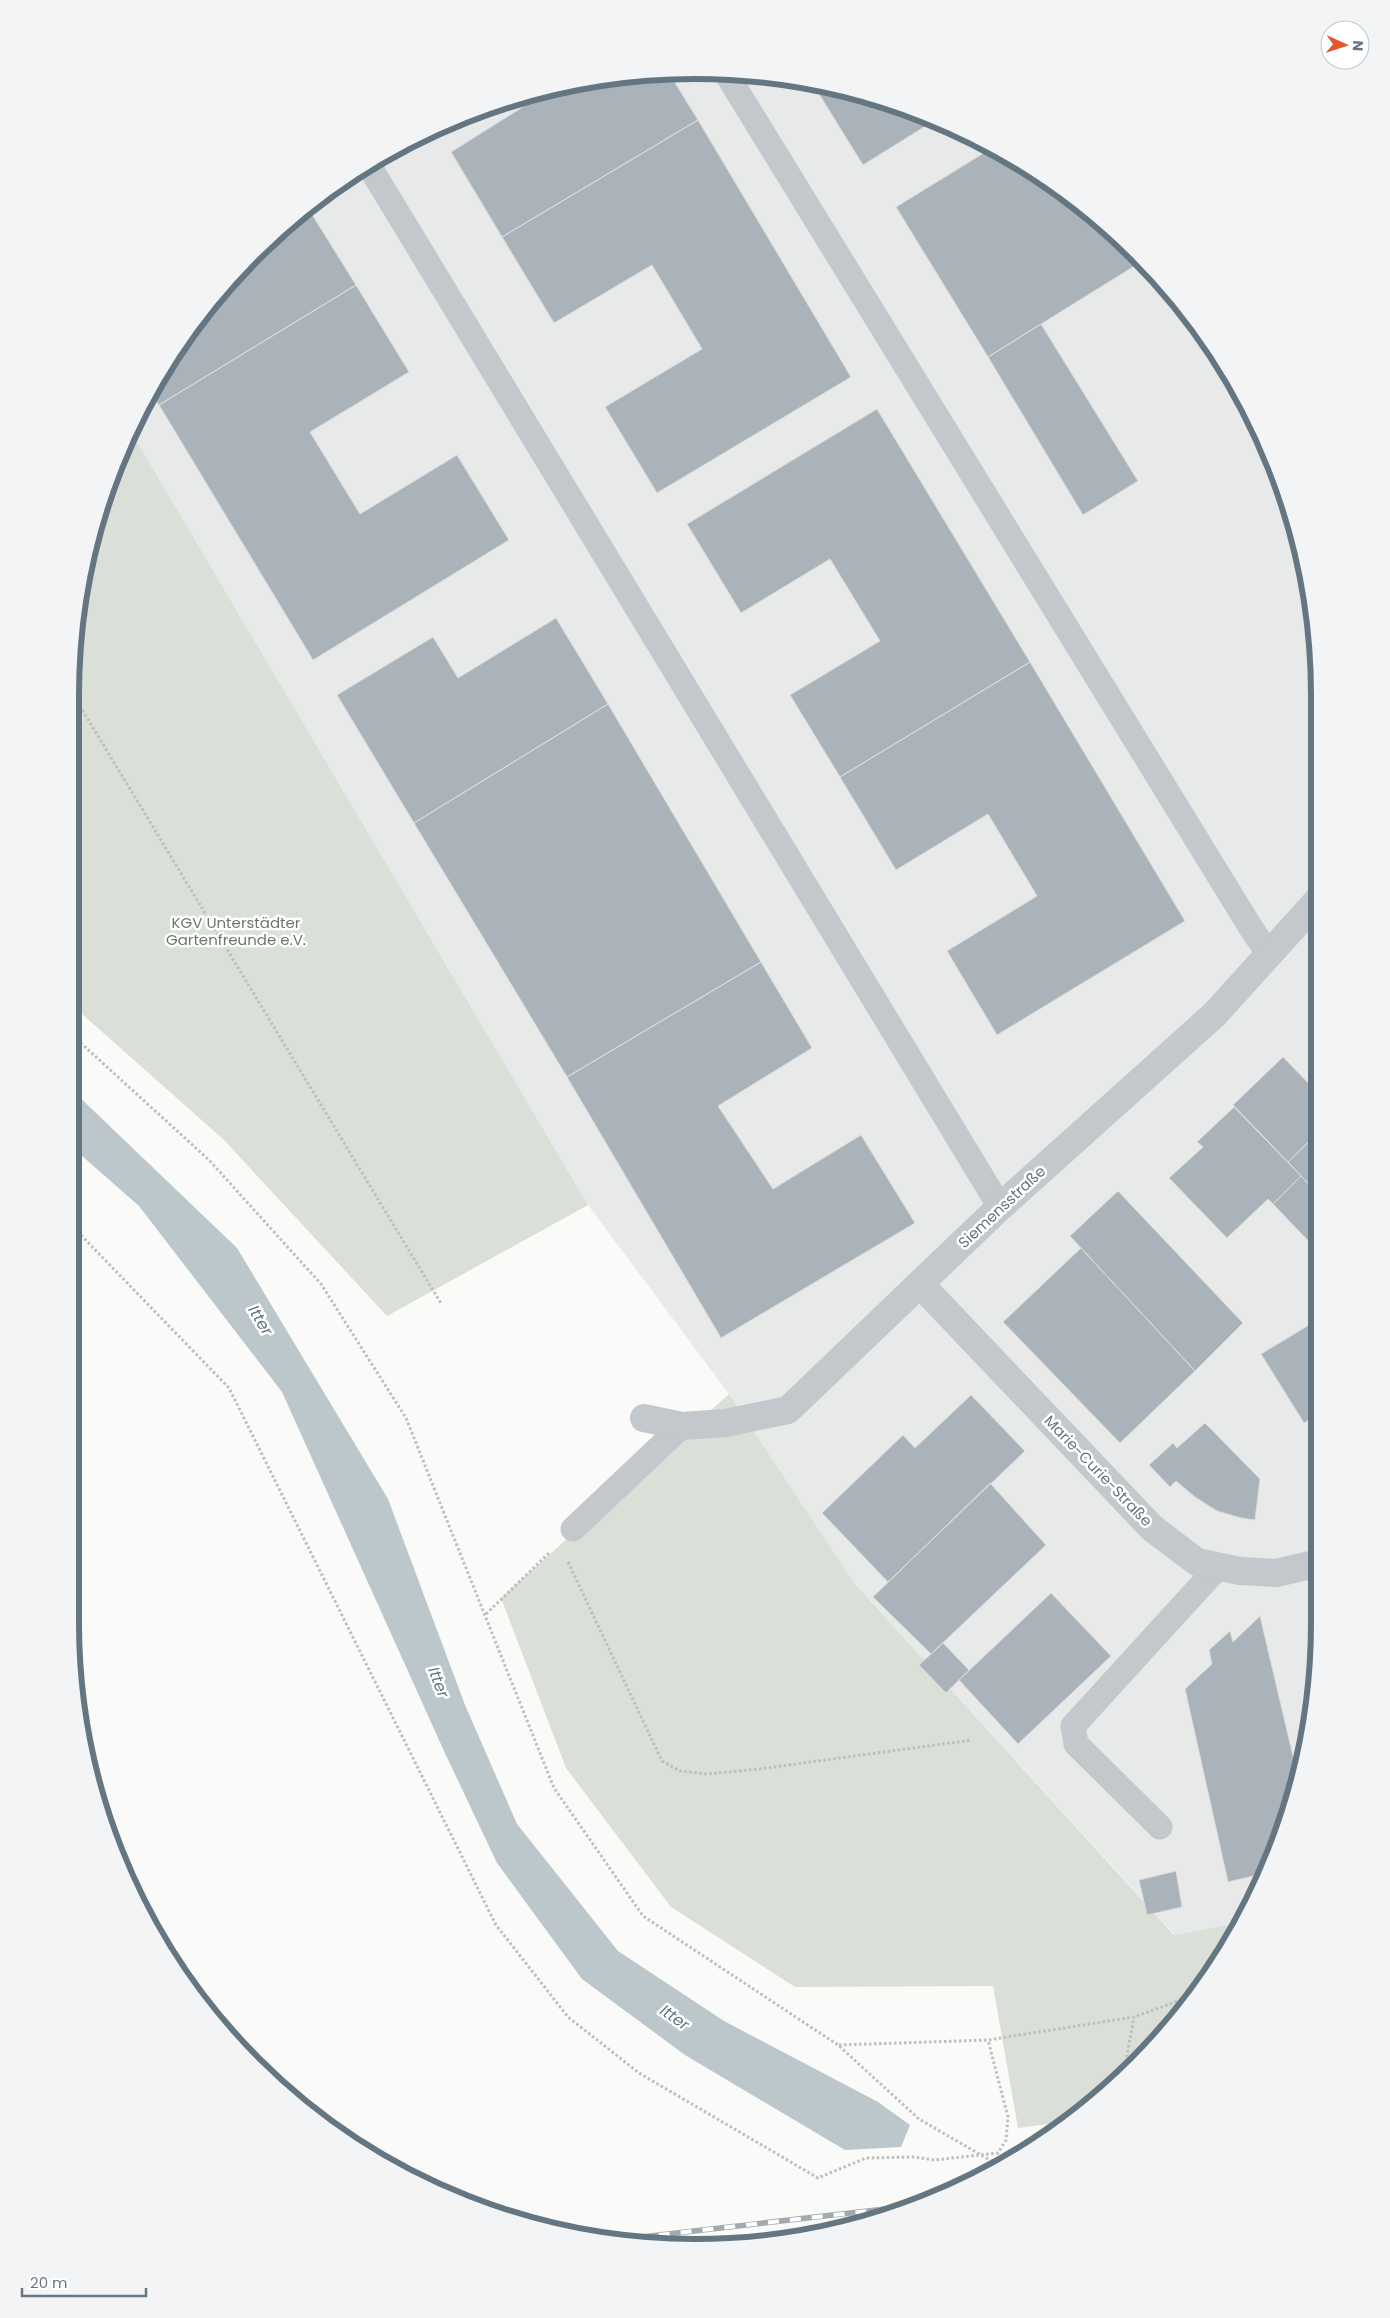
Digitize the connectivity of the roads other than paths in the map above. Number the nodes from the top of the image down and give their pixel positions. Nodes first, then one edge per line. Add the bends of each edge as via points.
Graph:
1 (730, 80) edge
2 (372, 171) edge
3 (1311, 907) edge
4 (1268, 953) junction
5 (1000, 1207) junction
6 (920, 1284) junction
7 (644, 1418) dead end
8 (682, 1426) junction
9 (566, 1536) road end
10 (1311, 1565) edge
11 (1219, 1566) junction
12 (1160, 1827) dead end

1 - 4 lane
2 - 5 lane
3 - 4 street, Siemensstraße
4 - 5 street, Siemensstraße via 1214,1014
5 - 6 street, Siemensstraße
6 - 8 street, Siemensstraße via 788,1410 726,1423
6 - 11 street, Marie-Curie-Straße via 1152,1528 1197,1562
7 - 8 street, Siemensstraße
8 - 9 lane
10 - 11 street, Marie-Curie-Straße via 1276,1573
11 - 12 lane via 1073,1726 1076,1744

